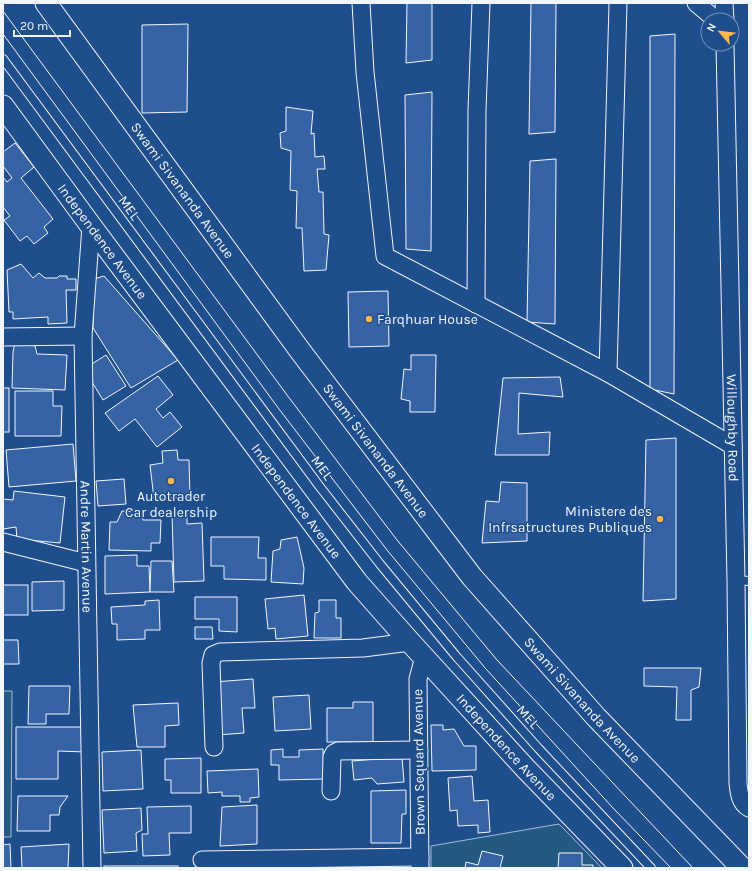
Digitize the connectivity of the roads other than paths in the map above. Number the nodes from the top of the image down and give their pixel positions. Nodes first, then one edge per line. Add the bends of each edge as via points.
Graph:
1 (46, 3) edge
2 (360, 3) edge
3 (481, 3) edge
4 (618, 3) edge
5 (696, 3) edge
6 (707, 12) edge
7 (725, 52) edge
8 (3, 59) edge
9 (3, 106) edge
10 (90, 226) junction
11 (476, 304) junction
12 (83, 336) junction
13 (3, 338) edge
14 (608, 373) junction
15 (733, 446) junction
16 (3, 542) edge
17 (86, 563) junction
18 (742, 580) edge
19 (410, 642) junction
20 (424, 657) junction
21 (214, 747) dead end
22 (419, 750) junction
23 (331, 791) dead end
24 (749, 808) edge
25 (202, 860) dead end
26 (420, 863) edge
27 (92, 868) edge
28 (622, 868) edge
29 (651, 868) edge
30 (742, 868) edge

1 - 30 street, Swami Sivananda Avenue via 296,346 472,577 596,717
2 - 11 street via 385,256
3 - 11 street via 476,110
4 - 14 street
5 - 6 street
7 - 15 street, Willoughby Road
8 - 29 lane, MEL via 320,488 376,558 487,691
9 - 10 street, Independence Avenue
10 - 12 street, Andre Martin Avenue
10 - 19 street, Independence Avenue via 357,582
11 - 14 street
12 - 13 street
12 - 17 street, Andre Martin Avenue
14 - 15 street
15 - 18 street, Willoughby Road
16 - 17 street
17 - 27 street, Andre Martin Avenue
18 - 24 street, Willoughby Road via 738,784 739,797
19 - 20 street, Independence Avenue
19 - 21 street via 363,648 220,652 213,655 210,663
20 - 22 street, Brown Sequard Avenue via 418,680
20 - 28 street, Independence Avenue
22 - 23 street via 338,751 332,757
22 - 26 street, Brown Sequard Avenue
25 - 26 street

